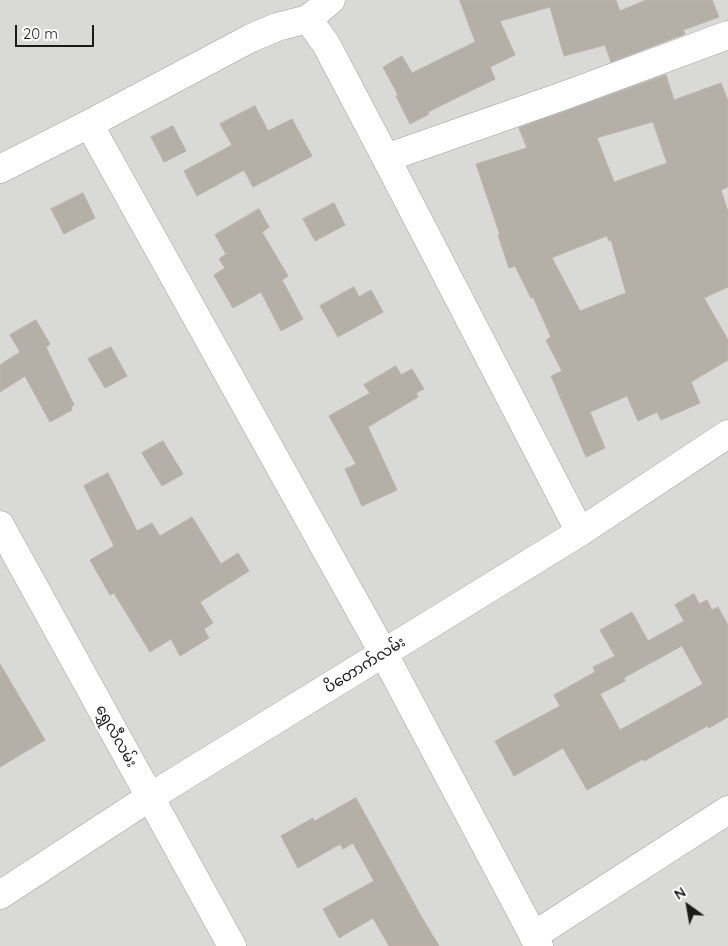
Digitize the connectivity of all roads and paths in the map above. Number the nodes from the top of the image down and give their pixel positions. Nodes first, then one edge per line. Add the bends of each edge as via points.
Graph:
1 (331, 0) edge
2 (308, 18) junction
3 (728, 35) edge
4 (89, 124) junction
5 (386, 158) junction
6 (0, 169) edge
7 (728, 434) edge
8 (0, 525) edge
9 (580, 532) junction
10 (384, 654) junction
11 (150, 797) junction
12 (728, 810) edge
13 (0, 894) edge
14 (536, 941) edge
15 (232, 946) edge

1 - 2 street
2 - 4 street via 251,38
2 - 5 street via 326,44
3 - 5 street
4 - 6 street
4 - 10 street
5 - 9 street
7 - 9 street, ပိတောက်လမ်း
8 - 11 street, ရွှေလီလမ်း
9 - 10 street, ပိတောက်လမ်း
10 - 11 street, ပိတောက်လမ်း
10 - 14 street
11 - 13 street, ပိတောက်လမ်း
11 - 15 street, ရွှေလီလမ်း
12 - 14 street

